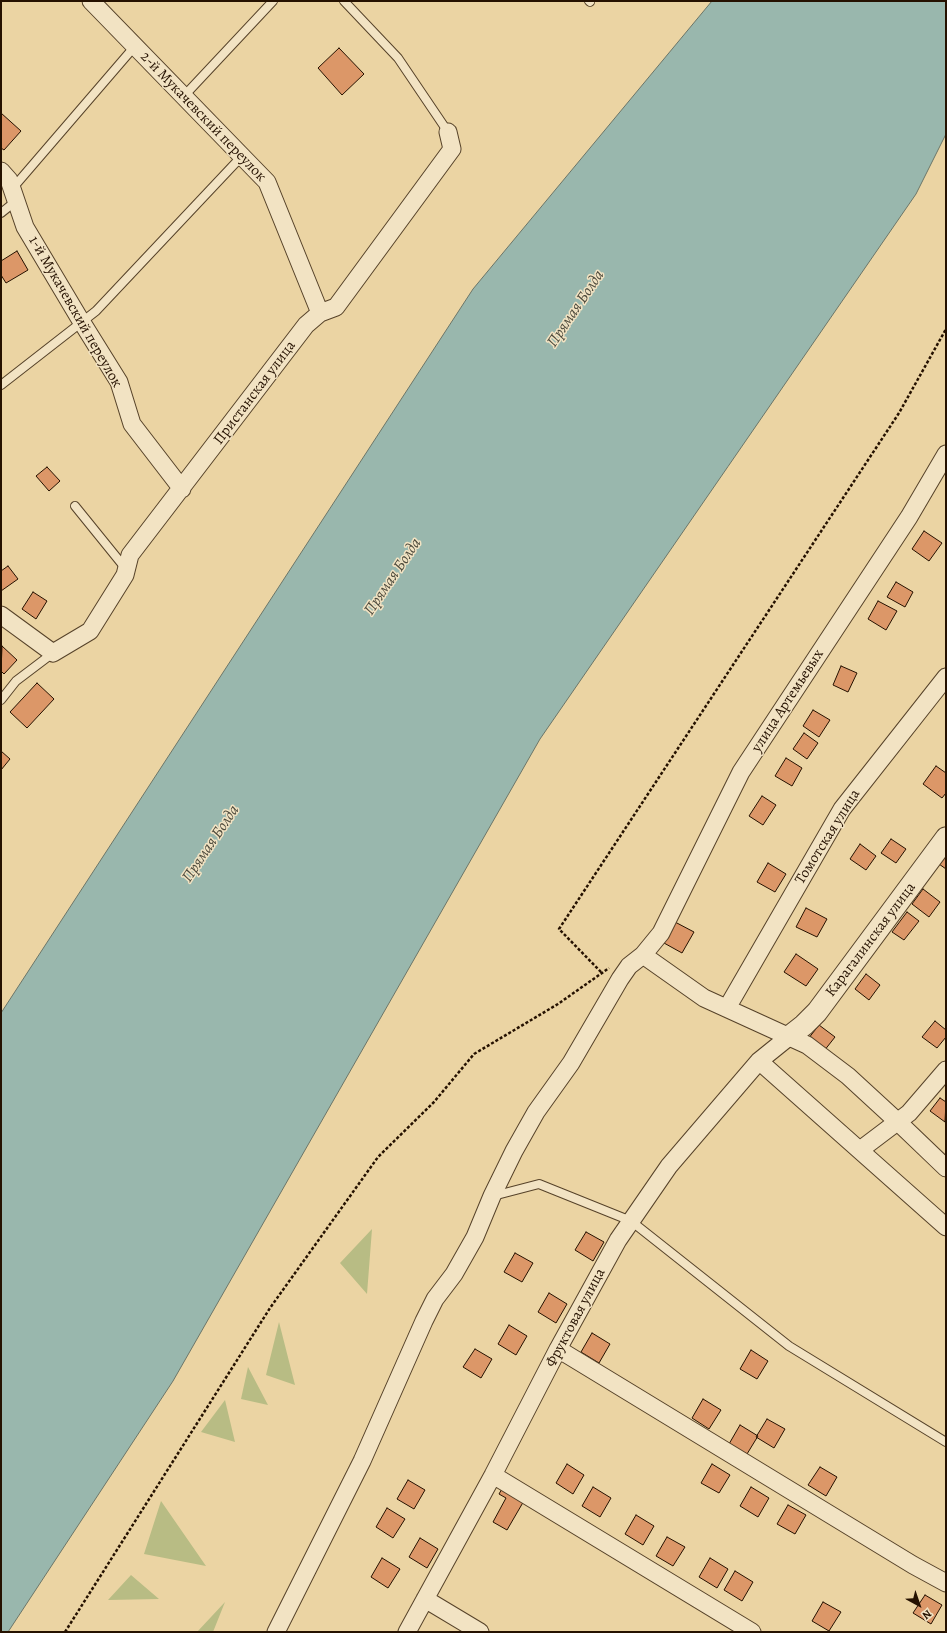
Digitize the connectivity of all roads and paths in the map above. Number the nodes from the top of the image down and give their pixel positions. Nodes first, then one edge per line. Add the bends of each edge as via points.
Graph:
1 (91, 1) edge
2 (273, 1) edge
3 (344, 1) edge
4 (134, 46) junction
5 (184, 96) junction
6 (448, 132) joint
7 (242, 156) junction
8 (1, 171) edge
9 (14, 195) junction
10 (1, 213) edge
11 (320, 313) junction
12 (81, 321) junction
13 (946, 329) edge
14 (1, 385) edge
15 (946, 454) edge
16 (182, 488) junction
17 (75, 506) dead end
18 (126, 569) junction
19 (1, 614) edge
20 (53, 653) junction
21 (946, 677) edge
22 (1, 700) edge
23 (946, 838) edge
24 (643, 955) junction
25 (615, 964) dead end
26 (601, 972) junction
27 (727, 1008) junction
28 (790, 1036) junction
29 (759, 1061) junction
30 (946, 1070) edge
31 (898, 1122) junction
32 (860, 1150) junction
33 (946, 1168) edge
34 (492, 1196) junction
35 (631, 1221) junction
36 (946, 1227) edge
37 (558, 1349) junction
38 (946, 1442) edge
39 (493, 1475) junction
40 (946, 1583) edge
41 (425, 1599) junction
42 (65, 1632) edge
43 (276, 1632) edge
44 (408, 1632) edge
45 (480, 1632) edge
46 (752, 1632) edge

1 - 4 street, 2-й Мукачевский переулок
2 - 5 lane
3 - 6 lane via 398,58
4 - 5 street, 2-й Мукачевский переулок
4 - 9 lane
5 - 7 street, 2-й Мукачевский переулок
6 - 11 street, Пристанская улица via 452,149 336,307
7 - 11 street, 2-й Мукачевский переулок via 267,182
7 - 12 lane via 96,311
8 - 9 street, 1-й Мукачевский переулок via 9,180
9 - 10 lane
9 - 12 street, 1-й Мукачевский переулок via 25,226
11 - 16 street, Пристанская улица via 306,325
12 - 14 lane
12 - 16 street, 1-й Мукачевский переулок via 119,382 132,424
13 - 26 path via 899,413 559,929
15 - 24 street, улица Артемьевых via 909,517 741,772 661,933
16 - 18 street, Пристанская улица via 130,555
17 - 18 lane
18 - 20 street, Пристанская улица via 125,575 90,631
19 - 20 street
20 - 22 lane via 16,681
21 - 27 street, Томотская улица via 842,809
23 - 28 street, Карагалинская улица via 817,1012
24 - 27 street via 704,998
24 - 34 street, улица Артемьевых via 629,966 620,979 571,1063 536,1112
25 - 26 path
26 - 42 path via 558,1004 474,1054 434,1102 378,1157 270,1308
27 - 28 street
28 - 29 street, Фруктовая улица
28 - 31 street via 807,1045 848,1076
29 - 32 street
29 - 35 street, Фруктовая улица via 668,1166
30 - 31 street
31 - 32 street
31 - 33 street
32 - 36 street
34 - 35 lane via 539,1184
34 - 43 street, улица Артемьевых via 475,1237 454,1274 435,1299 424,1321 362,1460
35 - 37 street, Фруктовая улица
35 - 38 lane via 789,1346
37 - 39 street, Фруктовая улица
37 - 40 street
39 - 41 street, Фруктовая улица
39 - 46 street
41 - 44 street, Фруктовая улица
41 - 45 street

